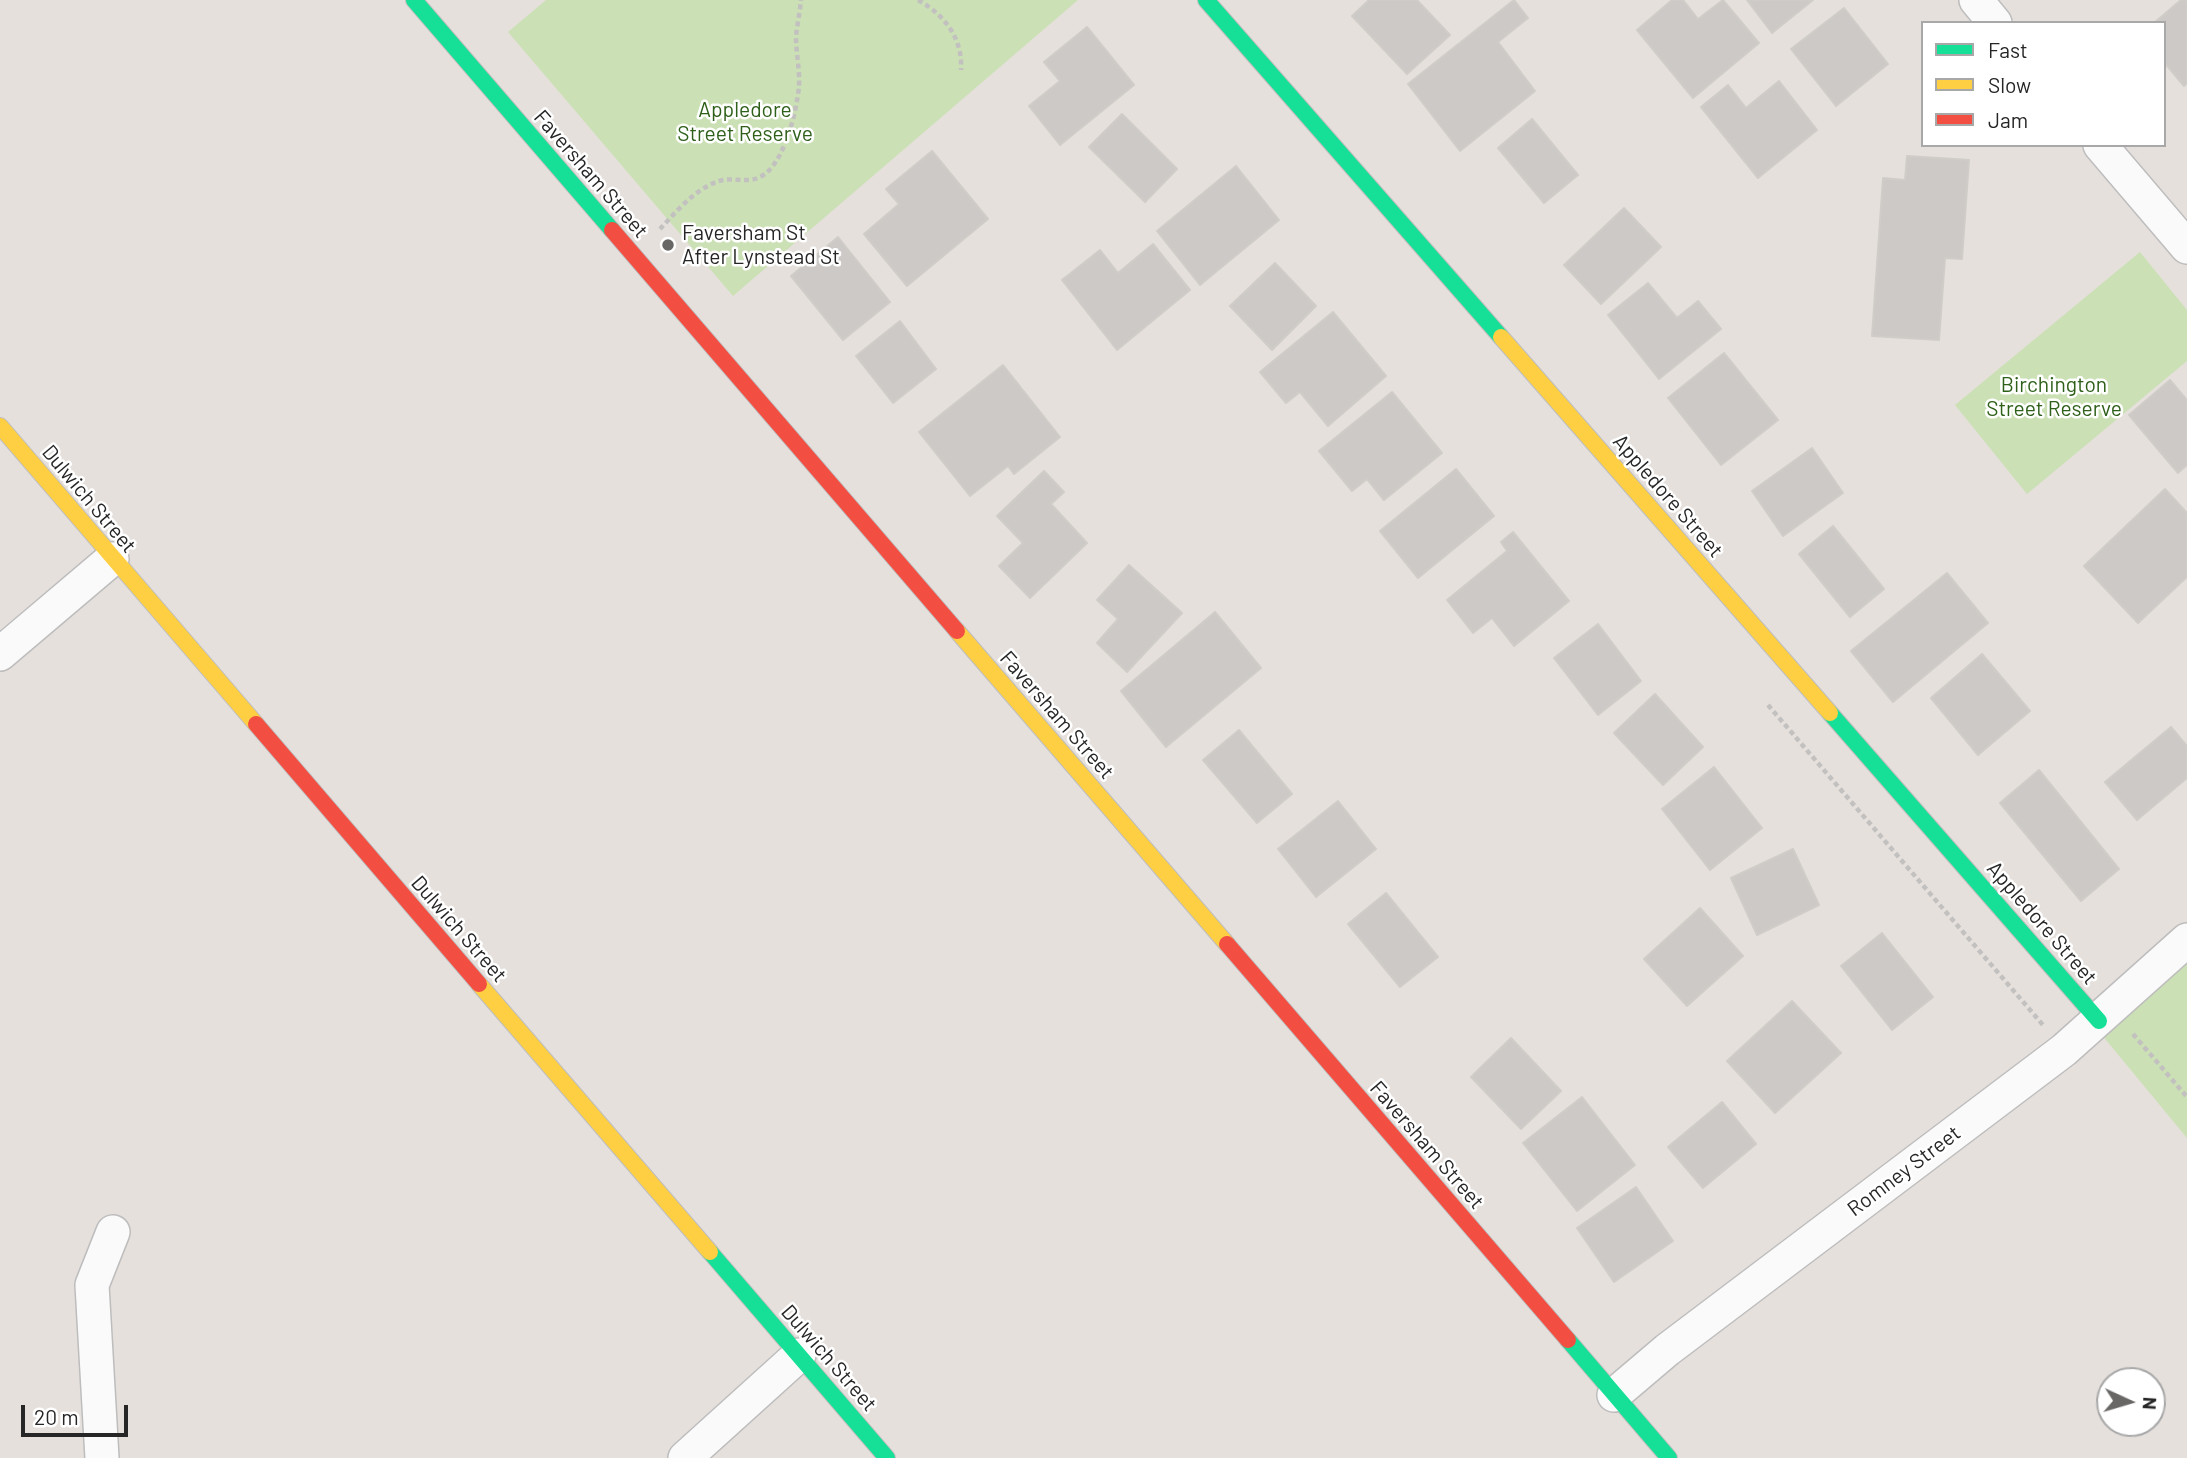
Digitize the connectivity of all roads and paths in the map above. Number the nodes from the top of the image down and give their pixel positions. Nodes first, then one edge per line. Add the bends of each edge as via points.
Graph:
1 (414, 0) edge
2 (801, 0) edge
3 (918, 0) edge
4 (1206, 0) edge
5 (1976, 0) edge
6 (1993, 21) edge
7 (961, 70) dead end
8 (2102, 147) edge
9 (658, 232) dead end
10 (2187, 247) edge
11 (0, 426) edge
12 (112, 558) junction
13 (0, 654) edge
14 (2187, 940) edge
15 (2099, 1021) junction
16 (113, 1232) dead end
17 (799, 1355) junction
18 (1614, 1395) junction
19 (103, 1458) edge
20 (685, 1458) edge
21 (887, 1458) edge
22 (1669, 1458) edge

1 - 18 street, Faversham Street
2 - 9 path via 796,37 799,86 779,159 763,176 710,185
3 - 7 path via 948,25 957,40
4 - 15 street, Appledore Street
5 - 6 street
8 - 10 street
11 - 12 street, Dulwich Street
12 - 13 street
12 - 17 street, Dulwich Street
14 - 15 street, Romney Street
15 - 18 street, Romney Street
16 - 19 street via 92,1285
17 - 20 street
17 - 21 street, Dulwich Street
18 - 22 street, Faversham Street

